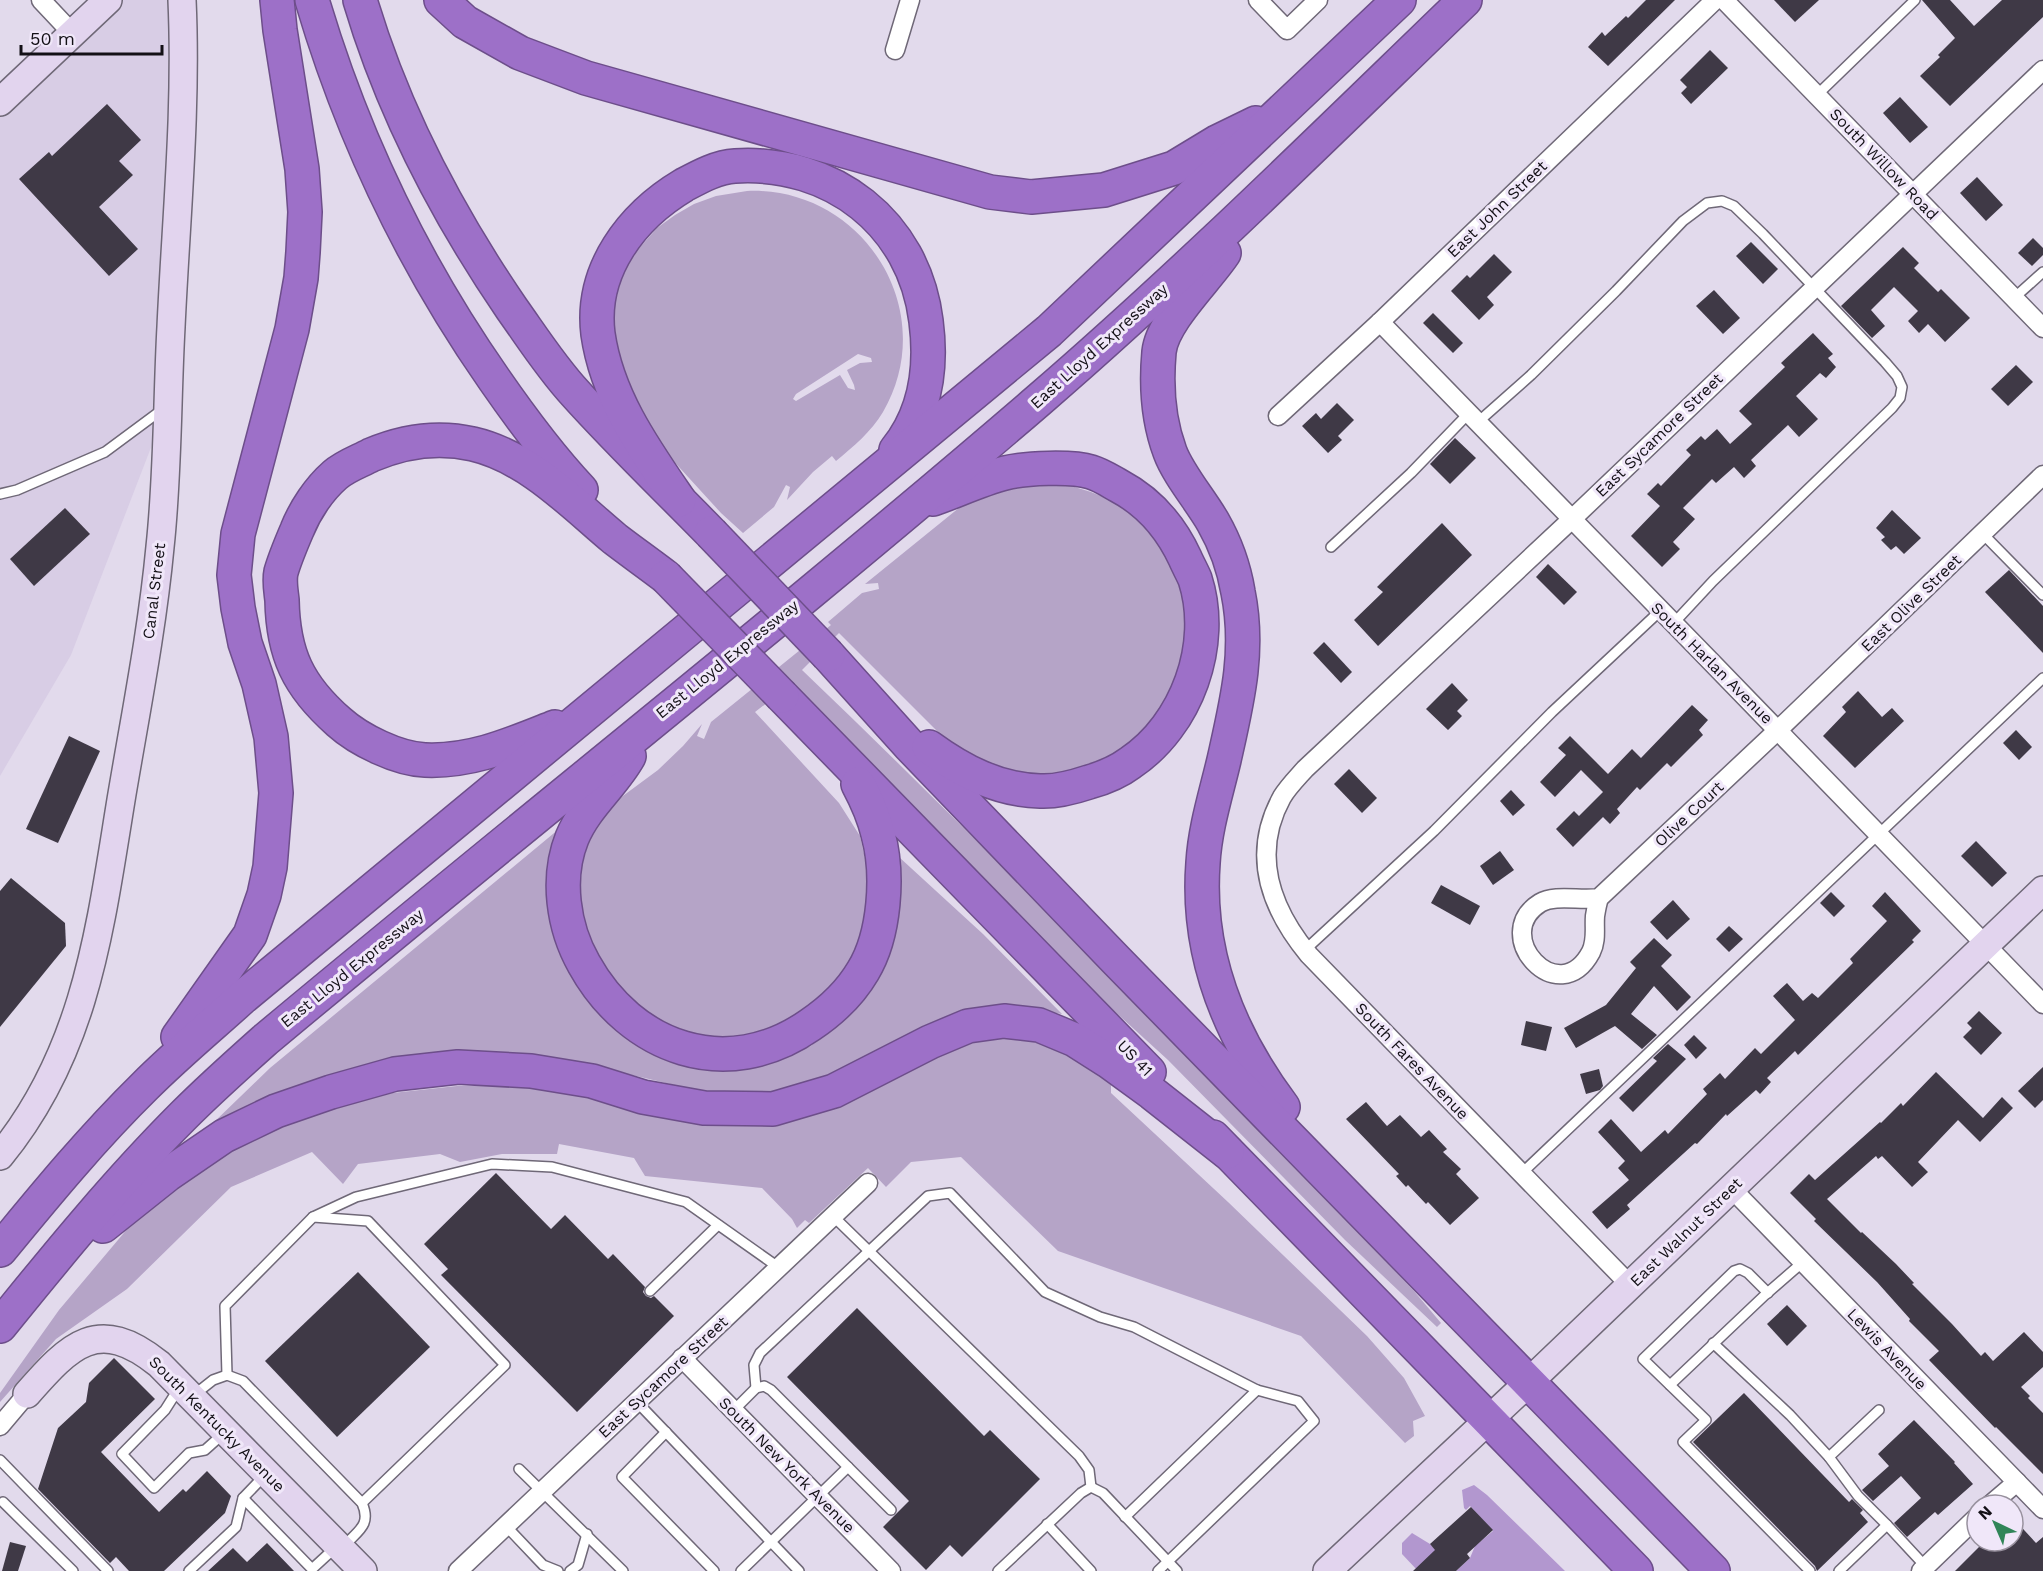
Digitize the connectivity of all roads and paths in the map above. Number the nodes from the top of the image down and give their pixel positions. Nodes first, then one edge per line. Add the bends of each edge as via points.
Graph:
1 (41, 0) edge
2 (108, 0) edge
3 (182, 0) edge
4 (277, 0) edge
5 (312, 0) edge
6 (360, 0) edge
7 (441, 0) edge
8 (910, 0) edge
9 (1258, 0) edge
10 (1318, 0) edge
11 (1398, 0) edge
12 (1464, 0) edge
13 (1715, 0) edge
14 (1724, 0) edge
15 (1915, 0) edge
16 (73, 34) junction
17 (895, 50) dead end
18 (2043, 70) edge
19 (1817, 96) junction
20 (0, 102) edge
21 (1287, 107) junction
22 (1913, 194) junction
23 (1262, 195) junction
24 (2043, 272) edge
25 (1814, 288) junction
26 (2014, 298) junction
27 (1380, 322) junction
28 (2043, 328) edge
29 (167, 406) junction
30 (1278, 416) dead end
31 (1474, 418) junction
32 (2043, 475) edge
33 (876, 476) junction
34 (0, 494) edge
35 (679, 500) junction
36 (911, 507) junction
37 (1572, 519) junction
38 (1983, 534) junction
39 (1331, 547) dead end
40 (666, 577) junction
41 (2043, 595) edge
42 (1666, 617) junction
43 (828, 655) junction
44 (2043, 678) edge
45 (580, 718) junction
46 (646, 726) junction
47 (1778, 730) junction
48 (838, 753) junction
49 (1279, 803) joint
50 (1880, 834) junction
51 (2043, 890) edge
52 (1599, 898) junction
53 (1986, 945) junction
54 (1305, 950) junction
55 (2043, 1004) edge
56 (145, 1086) junction
57 (1227, 1152) junction
58 (0, 1156) edge
59 (1522, 1173) junction
60 (868, 1183) dead end
61 (1731, 1188) junction
62 (833, 1216) junction
63 (313, 1217) junction
64 (718, 1225) junction
65 (0, 1250) edge
66 (868, 1252) junction
67 (1404, 1254) junction
68 (1803, 1263) junction
69 (778, 1267) junction
70 (1630, 1285) junction
71 (650, 1291) dead end
72 (1768, 1293) junction
73 (23, 1297) junction
74 (0, 1326) edge
75 (1713, 1343) junction
76 (682, 1358) junction
77 (227, 1375) junction
78 (1529, 1382) junction
79 (1670, 1385) junction
80 (756, 1388) junction
81 (1257, 1390) junction
82 (186, 1391) junction
83 (27, 1394) joint
84 (636, 1402) junction
85 (734, 1410) junction
86 (1879, 1410) dead end
87 (1488, 1420) junction
88 (0, 1425) edge
89 (226, 1431) junction
90 (666, 1432) junction
91 (1829, 1457) junction
92 (0, 1460) edge
93 (848, 1467) junction
94 (519, 1468) dead end
95 (267, 1473) junction
96 (2017, 1482) junction
97 (1091, 1487) junction
98 (543, 1490) junction
99 (2004, 1493) edge
100 (817, 1495) junction
101 (243, 1498) junction
102 (3, 1502) dead end
103 (362, 1503) junction
104 (2043, 1509) edge
105 (891, 1510) dead end
106 (1125, 1516) junction
107 (1047, 1524) junction
108 (506, 1526) junction
109 (1887, 1526) junction
110 (1965, 1529) edge
111 (587, 1534) junction
112 (771, 1541) junction
113 (339, 1547) junction
114 (1168, 1562) junction
115 (1337, 1568) edge
116 (1923, 1569) edge
117 (313, 1570) edge
118 (73, 1571) edge
119 (108, 1571) edge
120 (189, 1571) edge
121 (363, 1571) edge
122 (458, 1571) edge
123 (558, 1571) edge
124 (570, 1571) edge
125 (623, 1571) edge
126 (714, 1571) edge
127 (741, 1571) edge
128 (799, 1571) edge
129 (891, 1571) edge
130 (998, 1571) edge
131 (1091, 1571) edge
132 (1158, 1571) edge
133 (1177, 1571) edge
134 (1636, 1571) edge
135 (1713, 1571) edge
136 (1810, 1571) edge
137 (1839, 1571) edge

1 - 16 street
2 - 16 street
3 - 29 street, Canal Street via 183,108
4 - 56 highway via 302,169 303,252 292,329 238,534 234,575 245,643 260,684 271,737 276,793 270,867 250,935
5 - 40 highway, US 41 via 366,152 419,259 461,332 552,457
6 - 35 highway via 390,86 427,168 489,276 573,392
7 - 21 highway via 465,22 520,53 585,78 990,192 1031,197 1104,190 1174,168
8 - 17 street
9 - 10 street via 1287,30
11 - 21 highway
12 - 23 highway, East Lloyd Expressway
13 - 27 street, East John Street
14 - 19 street, South Willow Road
15 - 19 lane
16 - 20 street
18 - 22 street, East Sycamore Street
19 - 22 street, South Willow Road
21 - 33 highway via 1049,332
22 - 25 street, East Sycamore Street
22 - 26 street, South Willow Road
23 - 36 highway, East Lloyd Expressway via 1077,367
23 - 67 highway via 1215,267 1172,321 1160,349 1159,410 1170,453 1214,523 1224,547 1238,592 1244,636 1239,694 1206,835 1202,892 1205,935 1217,984 1250,1060 1312,1145
24 - 26 lane
25 - 31 lane via 1734,206 1722,201 1707,203 1683,221 1546,360
25 - 37 street, East Sycamore Street
25 - 42 lane via 1897,376 1902,387 1900,398 1713,581
26 - 28 street, South Willow Road
27 - 30 street, East John Street
27 - 31 street, South Harlan Avenue
29 - 34 lane via 105,452
29 - 58 street, Canal Street via 160,546 151,623 93,956 82,1002 50,1081
31 - 37 street, South Harlan Avenue
31 - 39 lane
32 - 38 street, East Olive Street
33 - 35 highway via 903,442 925,391 928,338 918,284 891,235 853,196 799,171 732,166 700,176 646,213 625,236 608,266 599,297 598,332 619,404 641,445
33 - 45 highway
35 - 43 highway, bridge
36 - 43 highway via 1006,473 1032,469 1090,472 1129,491 1165,524 1195,579 1201,638 1184,701 1153,744 1119,770 1057,790 1022,790 983,780 930,748 876,705
36 - 46 highway, East Lloyd Expressway
37 - 42 street, South Harlan Avenue
37 - 49 street, East Sycamore Street via 1305,769
38 - 41 lane
38 - 47 street, East Olive Street
40 - 45 highway via 548,482 503,455 474,444 429,440 387,448 336,474 301,520 280,575 282,625 301,679 318,704 347,729 369,744 396,753 422,760 449,760 487,753
40 - 48 highway, US 41 / US 41, bridge
42 - 47 street, South Harlan Avenue
42 - 54 lane via 1551,712 1434,831
43 - 67 highway via 909,745
44 - 50 lane
45 - 56 highway via 243,997
46 - 48 highway via 620,773 592,805 572,837 562,881 566,918 575,948 592,980 610,1002 651,1034 700,1053 749,1052 799,1033 826,1014 864,969 881,919 884,888 879,835 859,785
46 - 73 highway, East Lloyd Expressway via 229,1072 145,1156
47 - 50 street, South Harlan Avenue
47 - 52 street, Olive Court
48 - 57 highway, US 41 / US 41
49 - 54 street, South Fares Avenue via 1266,848 1271,890 1286,924
50 - 53 street, South Harlan Avenue
50 - 59 lane
51 - 53 street, East Walnut Street
52 - 52 street via 1595,941 1580,967 1562,975 1552,974 1534,963 1521,936 1528,913 1550,899
53 - 55 street, South Harlan Avenue
53 - 61 street, East Walnut Street
54 - 59 street, South Fares Avenue
56 - 65 highway via 57,1181
57 - 73 highway via 1135,1080 1075,1040 1039,1025 1004,1021 968,1026 834,1091 773,1108 704,1108 531,1071 459,1067 395,1074 276,1111 224,1136 88,1238
57 - 87 highway, US 41 / US 41
59 - 70 street, South Fares Avenue
60 - 62 street, East Sycamore Street
61 - 68 street, Lewis Avenue
61 - 70 street, East Walnut Street
62 - 66 lane
62 - 69 street, East Sycamore Street
63 - 64 lane via 356,1197 503,1163 552,1167 686,1202
63 - 77 lane via 225,1306
63 - 103 lane via 368,1221 505,1365
64 - 69 lane
64 - 71 lane
66 - 80 lane via 760,1353 754,1365
66 - 81 lane via 928,1196 950,1193 1045,1292 1100,1317 1134,1327
66 - 97 lane via 1079,1456 1089,1470
67 - 78 highway
68 - 72 lane
68 - 96 street, Lewis Avenue
69 - 76 street, East Sycamore Street
70 - 78 street, East Walnut Street
72 - 75 lane
72 - 79 lane via 1740,1269 1726,1276 1643,1359
73 - 74 highway, East Lloyd Expressway
75 - 79 lane
75 - 91 lane
76 - 84 street, East Sycamore Street
76 - 85 street, South New York Avenue
77 - 82 lane
77 - 103 lane via 243,1381
78 - 87 street, East Walnut Street
78 - 135 highway
79 - 136 lane via 1706,1420 1683,1442
80 - 85 lane
80 - 93 lane via 764,1386 771,1390
81 - 106 lane
81 - 114 lane via 1298,1401 1314,1421
82 - 83 street, South Kentucky Avenue via 145,1352 100,1338 69,1351
82 - 89 street, South Kentucky Avenue
82 - 89 lane via 122,1454 154,1488 189,1453 205,1450
83 - 88 street
84 - 90 lane
84 - 98 street, East Sycamore Street
85 - 100 street, South New York Avenue
86 - 91 lane
87 - 115 street, East Walnut Street
87 - 134 highway, US 41
89 - 95 street, South Kentucky Avenue
90 - 112 lane
90 - 126 lane via 621,1477
91 - 109 lane
92 - 119 lane
93 - 100 lane
93 - 105 lane
94 - 98 lane
95 - 101 lane
95 - 113 street, South Kentucky Avenue
96 - 99 street
96 - 104 street, Lewis Avenue
97 - 106 lane via 1103,1493
97 - 107 lane
98 - 108 street, East Sycamore Street
98 - 111 lane
100 - 112 lane
100 - 129 street, South New York Avenue
101 - 117 lane
101 - 120 lane via 236,1527
102 - 118 lane
103 - 113 lane via 367,1514 365,1523
106 - 114 lane
107 - 130 lane
107 - 131 lane
108 - 122 street, East Sycamore Street
108 - 123 lane via 543,1565
109 - 116 lane
109 - 137 lane
110 - 116 street
111 - 124 lane via 578,1565
111 - 125 lane
112 - 127 lane
112 - 128 lane
113 - 117 lane
113 - 121 street, South Kentucky Avenue
114 - 132 lane
114 - 133 lane

